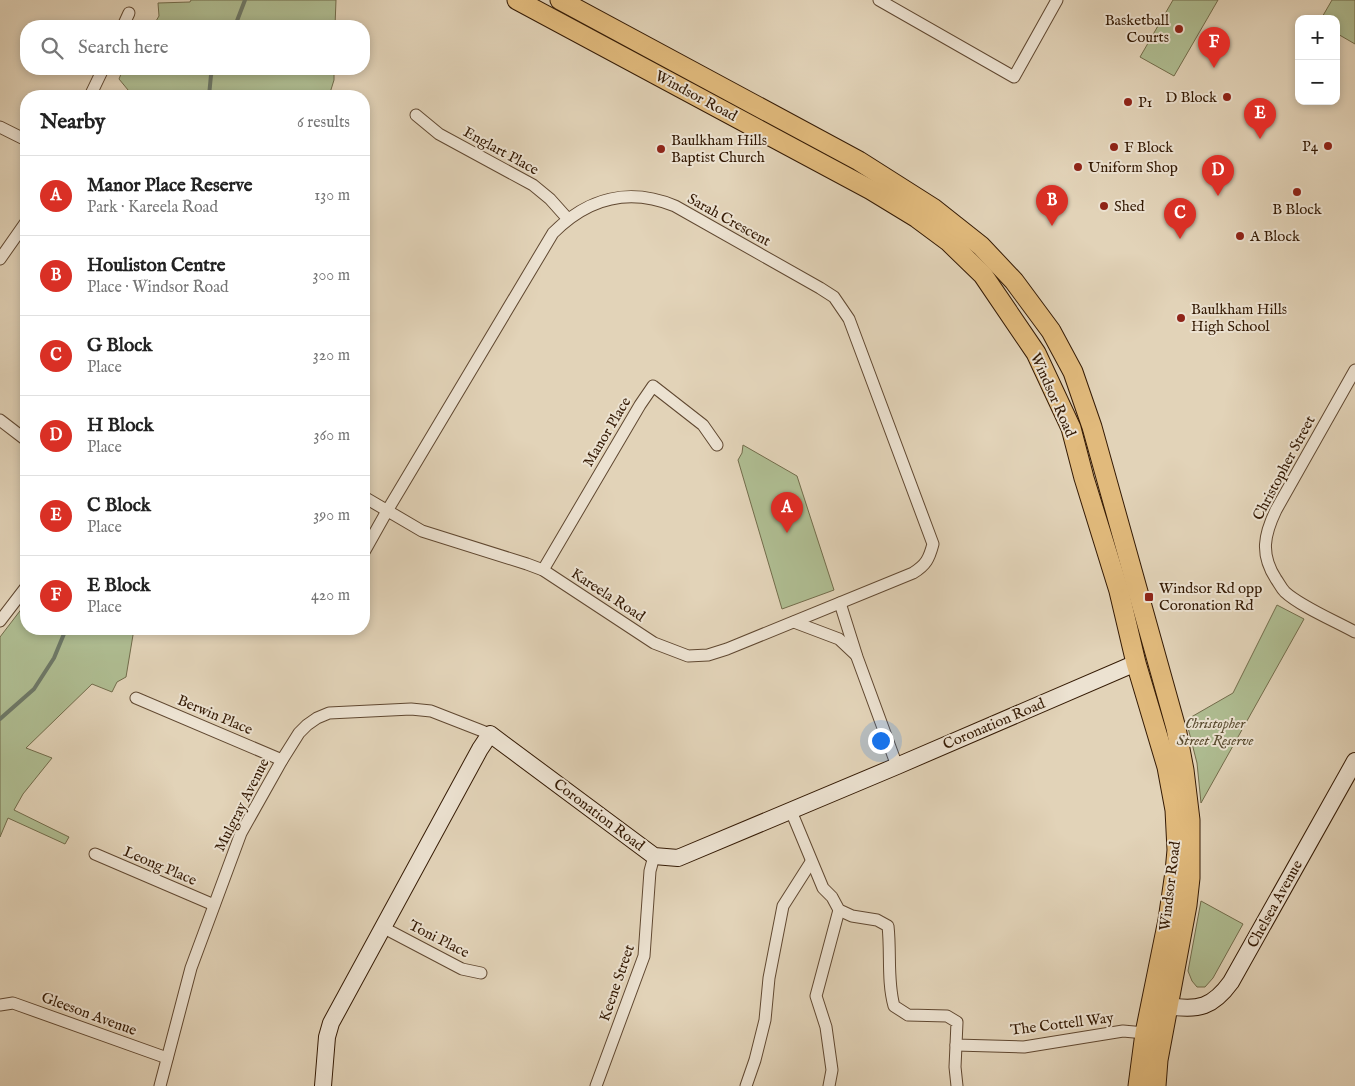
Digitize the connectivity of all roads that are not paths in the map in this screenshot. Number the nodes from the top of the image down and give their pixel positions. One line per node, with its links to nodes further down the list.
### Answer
1 (517, 0): 30 (main road, Windsor Road)
2 (560, 0): 28 (main road, Windsor Road)
3 (879, 0): 4 (street)
4 (1057, 0)
5 (129, 13): 6 (street)
6 (126, 20)
7 (100, 75): 8 (street)
8 (93, 90)
9 (416, 115): 12 (street, Englart Place)
10 (0, 127): 11 (street)
11 (20, 137)
12 (567, 218): 20 (street, Sarah Crescent); 24 (street, Sarah Crescent)
13 (20, 230): 14 (street)
14 (0, 258)
15 (1355, 370): 27 (street, Christopher Street)
16 (0, 420): 17 (street)
17 (20, 435)
18 (717, 445): 22 (street, Manor Place)
19 (370, 501): 20 (street, Kareela Road)
20 (386, 511): 21 (street, Sarah Crescent); 22 (street, Kareela Road)
21 (370, 541)
22 (543, 570): 26 (street, Kareela Road)
23 (20, 595): 25 (street)
24 (840, 602): 26 (street, Kareela Road); 29 (street)
25 (0, 621)
26 (794, 622): 29 (street)
27 (1355, 632)
28 (1155, 656): 30 (main road); 44 (main road, Windsor Road)
29 (857, 657): 35 (street)
30 (1136, 663): 35 (street, Coronation Road); 44 (main road, Windsor Road)
31 (136, 698): 33 (street, Berwin Place)
32 (490, 734): 33 (street, Mulgray Avenue); 38 (street, Coronation Road); 42 (street)
33 (282, 760): 40 (street, Mulgray Avenue)
34 (1355, 761): 44 (street, Chelsea Avenue)
35 (897, 766): 36 (street, Coronation Road)
36 (791, 811): 38 (street, Coronation Road); 39 (street)
37 (95, 854): 40 (street, Leong Place)
38 (654, 856): 51 (street, Keene Street)
39 (811, 862): 41 (street); 52 (street)
40 (214, 905): 48 (street, Mulgray Avenue)
41 (839, 910): 47 (street); 53 (street)
42 (384, 928): 43 (street, Toni Place); 50 (street)
43 (481, 972)
44 (1160, 1004): 46 (main road, Windsor Road); 56 (main road, Windsor Road)
45 (0, 1005): 48 (street, Gleeson Avenue)
46 (1145, 1032): 47 (street, The Cottell Way); 55 (main road, Windsor Road)
47 (956, 1044): 54 (street)
48 (167, 1058): 49 (street, Mulgray Avenue)
49 (160, 1086)
50 (323, 1086)
51 (596, 1086)
52 (746, 1086)
53 (829, 1086)
54 (957, 1086)
55 (1138, 1086)
56 (1156, 1086)

